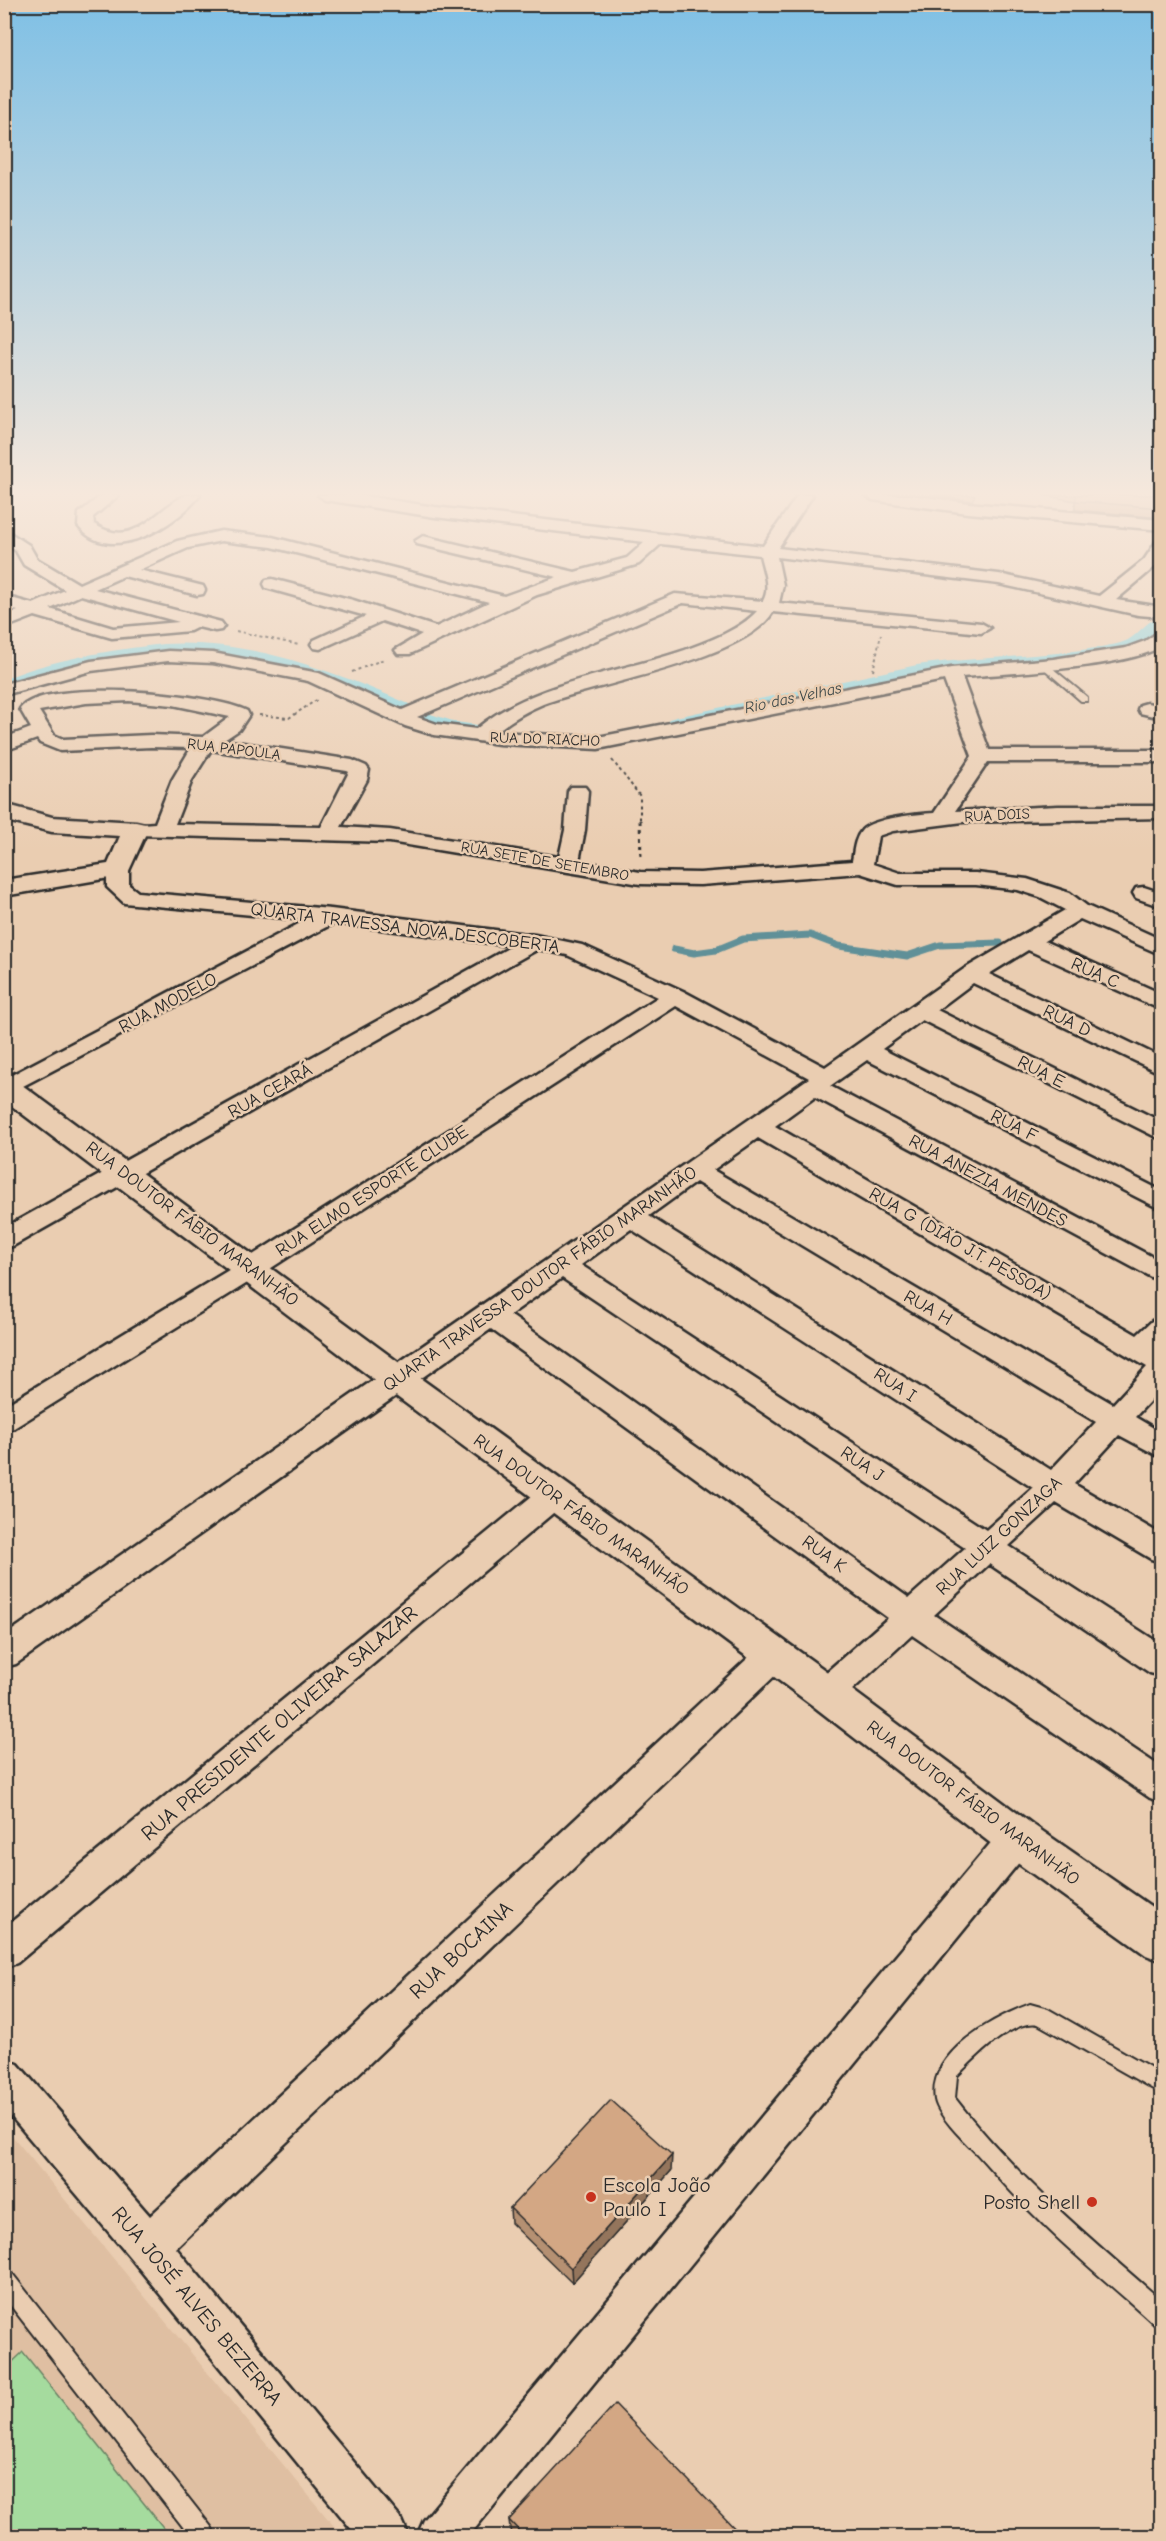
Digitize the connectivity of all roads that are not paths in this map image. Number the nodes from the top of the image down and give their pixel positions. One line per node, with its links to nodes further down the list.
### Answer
1 (23, 614): 10 (street)
2 (42, 614): 3 (street)
3 (168, 614)
4 (376, 614): 9 (street)
5 (481, 614): 12 (street)
6 (644, 614): 20 (street)
7 (762, 614): 22 (street)
8 (833, 614): 11 (street)
9 (381, 615): 12 (street); 14 (street)
10 (4, 623)
11 (981, 628)
12 (437, 633): 15 (street)
13 (1161, 635): 16 (street, RUA DO RIACHO)
14 (320, 644)
15 (404, 650)
16 (1045, 665): 17 (street, RUA DO RIACHO); 19 (lane)
17 (951, 673): 22 (street, RUA DO RIACHO); 25 (street)
18 (4, 690): 20 (street, RUA DO RIACHO)
19 (1084, 699)
20 (402, 717): 22 (street, RUA DO RIACHO)
21 (41, 731): 23 (street, RUA PAPOULA); 23 (street); 24 (street)
22 (483, 732)
23 (206, 743): 32 (street); 33 (street, RUA PAPOULA)
24 (4, 745)
25 (982, 756): 26 (street); 30 (street)
26 (1161, 756)
27 (578, 791): 34 (street)
28 (4, 811): 31 (street, RUA SETE DE SETEMBRO)
29 (1161, 812): 30 (street, RUA DOIS)
30 (940, 819): 35 (street, RUA DOIS)
31 (136, 829): 32 (street, RUA SETE DE SETEMBRO); 36 (street)
32 (163, 830): 33 (street, RUA SETE DE SETEMBRO)
33 (328, 833): 34 (street, RUA SETE DE SETEMBRO)
34 (567, 867): 35 (street, RUA SETE DE SETEMBRO)
35 (862, 867): 38 (street, RUA SETE DE SETEMBRO)
36 (118, 870): 37 (street); 39 (street, QUARTA TRAVESSA NOVA DESCOBERTA)
37 (4, 888)
38 (1079, 911): 41 (street, QUARTA TRAVESSA DOUTOR FÁBIO MARANHÃO); 42 (street, RUA SETE DE SETEMBRO)
39 (331, 916): 40 (street, QUARTA TRAVESSA NOVA DESCOBERTA); 50 (street, RUA MODELO)
40 (535, 942): 44 (street, QUARTA TRAVESSA NOVA DESCOBERTA); 54 (street, RUA CEARÁ)
41 (1028, 942): 43 (street, QUARTA TRAVESSA DOUTOR FÁBIO MARANHÃO); 45 (street, RUA C)
42 (1161, 948)
43 (972, 974): 46 (street, QUARTA TRAVESSA DOUTOR FÁBIO MARANHÃO); 48 (street, RUA D)
44 (675, 996): 49 (street, QUARTA TRAVESSA NOVA DESCOBERTA); 59 (street, RUA ELMO ESPORTE CLUBE)
45 (1161, 1003)
46 (921, 1011): 47 (street, QUARTA TRAVESSA DOUTOR FÁBIO MARANHÃO); 52 (street, RUA E)
47 (866, 1050): 49 (street, QUARTA TRAVESSA DOUTOR FÁBIO MARANHÃO); 55 (street, RUA F)
48 (1161, 1067)
49 (820, 1082): 51 (street, QUARTA TRAVESSA DOUTOR FÁBIO MARANHÃO); 60 (street, RUA ANEZIA MENDES)
50 (6, 1087): 54 (street, RUA DOUTOR FÁBIO MARANHÃO)
51 (758, 1127): 53 (street, QUARTA TRAVESSA DOUTOR FÁBIO MARANHÃO); 63 (street, RUA G (DIÃO J.T. PESSOA))
52 (1161, 1132)
53 (694, 1170): 56 (street, QUARTA TRAVESSA DOUTOR FÁBIO MARANHÃO); 65 (street, RUA H)
54 (123, 1172): 57 (street, RUA CEARÁ); 59 (street, RUA DOUTOR FÁBIO MARANHÃO)
55 (1161, 1202)
56 (631, 1216): 58 (street, QUARTA TRAVESSA DOUTOR FÁBIO MARANHÃO); 68 (street, RUA I)
57 (4, 1240)
58 (562, 1265): 61 (street, QUARTA TRAVESSA DOUTOR FÁBIO MARANHÃO); 70 (street, RUA J)
59 (252, 1268): 64 (street, RUA DOUTOR FÁBIO MARANHÃO); 66 (street, RUA ELMO ESPORTE CLUBE)
60 (1161, 1274)
61 (491, 1315): 64 (street, QUARTA TRAVESSA DOUTOR FÁBIO MARANHÃO); 72 (street, RUA K)
62 (1161, 1328): 63 (street, RUA LUIZ GONZAGA)
63 (1154, 1360): 65 (street, RUA LUIZ GONZAGA)
64 (397, 1379): 69 (street, RUA DOUTOR FÁBIO MARANHÃO); 73 (street, QUARTA TRAVESSA DOUTOR FÁBIO MARANHÃO)
65 (1115, 1418): 67 (street, RUA H); 68 (street, RUA LUIZ GONZAGA)
66 (4, 1420)
67 (1161, 1447)
68 (1054, 1487): 70 (street, RUA LUIZ GONZAGA); 71 (street, RUA I)
69 (554, 1495): 74 (street, RUA DOUTOR FÁBIO MARANHÃO); 80 (street, RUA PRESIDENTE OLIVEIRA SALAZAR)
70 (987, 1548): 72 (street, RUA LUIZ GONZAGA); 75 (street, RUA J)
71 (1161, 1550)
72 (911, 1617): 76 (street, RUA LUIZ GONZAGA); 77 (street, RUA K)
73 (4, 1654)
74 (774, 1655): 76 (street, RUA DOUTOR FÁBIO MARANHÃO); 83 (street, RUA BOCAINA)
75 (1161, 1663)
76 (826, 1693): 78 (street, RUA DOUTOR FÁBIO MARANHÃO)
77 (1161, 1787)
78 (1017, 1838): 79 (street, RUA DOUTOR FÁBIO MARANHÃO); 88 (street)
79 (1161, 1940)
80 (4, 1951)
81 (4, 2078): 83 (street, RUA JOSÉ ALVES BEZERRA)
82 (1161, 2085): 85 (lane)
83 (148, 2246): 87 (street, RUA JOSÉ ALVES BEZERRA)
84 (4, 2279): 86 (lane)
85 (1161, 2316)
86 (204, 2536)
87 (386, 2536)
88 (440, 2536)

